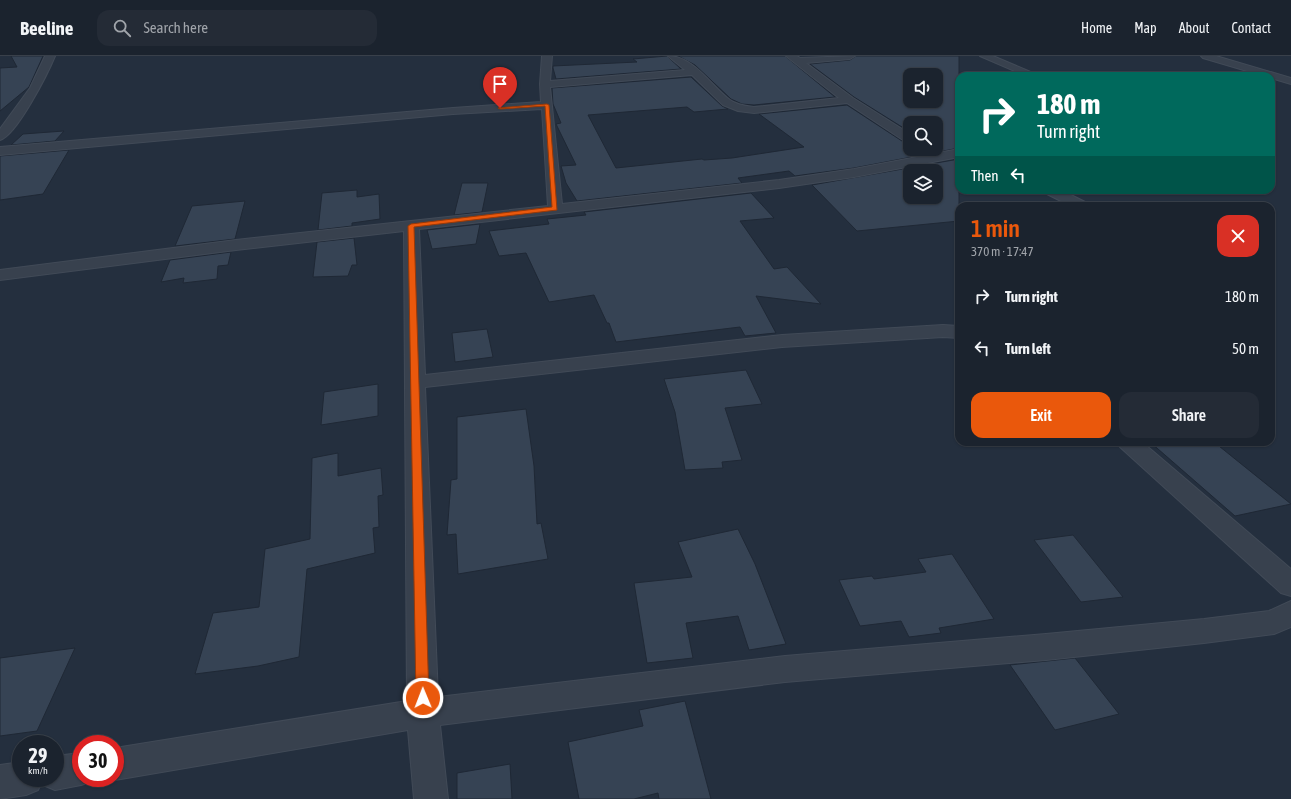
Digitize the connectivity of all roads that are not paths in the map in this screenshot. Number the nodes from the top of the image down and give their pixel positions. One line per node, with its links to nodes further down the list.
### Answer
1 (50, 56): 19 (street)
2 (547, 56): 13 (street)
3 (673, 56): 8 (street)
4 (850, 56): 7 (street)
5 (985, 56): 9 (street)
6 (1206, 56): 10 (street)
7 (796, 58): 16 (street)
8 (694, 72): 13 (street); 16 (street)
9 (1025, 72)
10 (1260, 72)
11 (1275, 76): 12 (street)
12 (1291, 81)
13 (545, 84): 17 (street)
14 (1291, 86): 15 (street)
15 (1278, 89)
16 (849, 100): 18 (street)
17 (547, 105): 20 (street); 26 (street)
18 (903, 134)
19 (0, 136)
20 (0, 152)
21 (943, 153): 22 (street)
22 (955, 153)
23 (920, 156): 26 (street)
24 (1058, 194): 25 (street)
25 (1074, 202)
26 (555, 209): 27 (street)
27 (411, 226): 28 (street); 30 (street)
28 (0, 275)
29 (955, 332): 30 (street)
30 (415, 382): 34 (street)
31 (1133, 446): 32 (street)
32 (1291, 585)
33 (1291, 613): 34 (street)
34 (423, 714): 35 (street); 38 (street)
35 (124, 763)
36 (12, 780): 37 (street)
37 (0, 782)
38 (431, 799)

